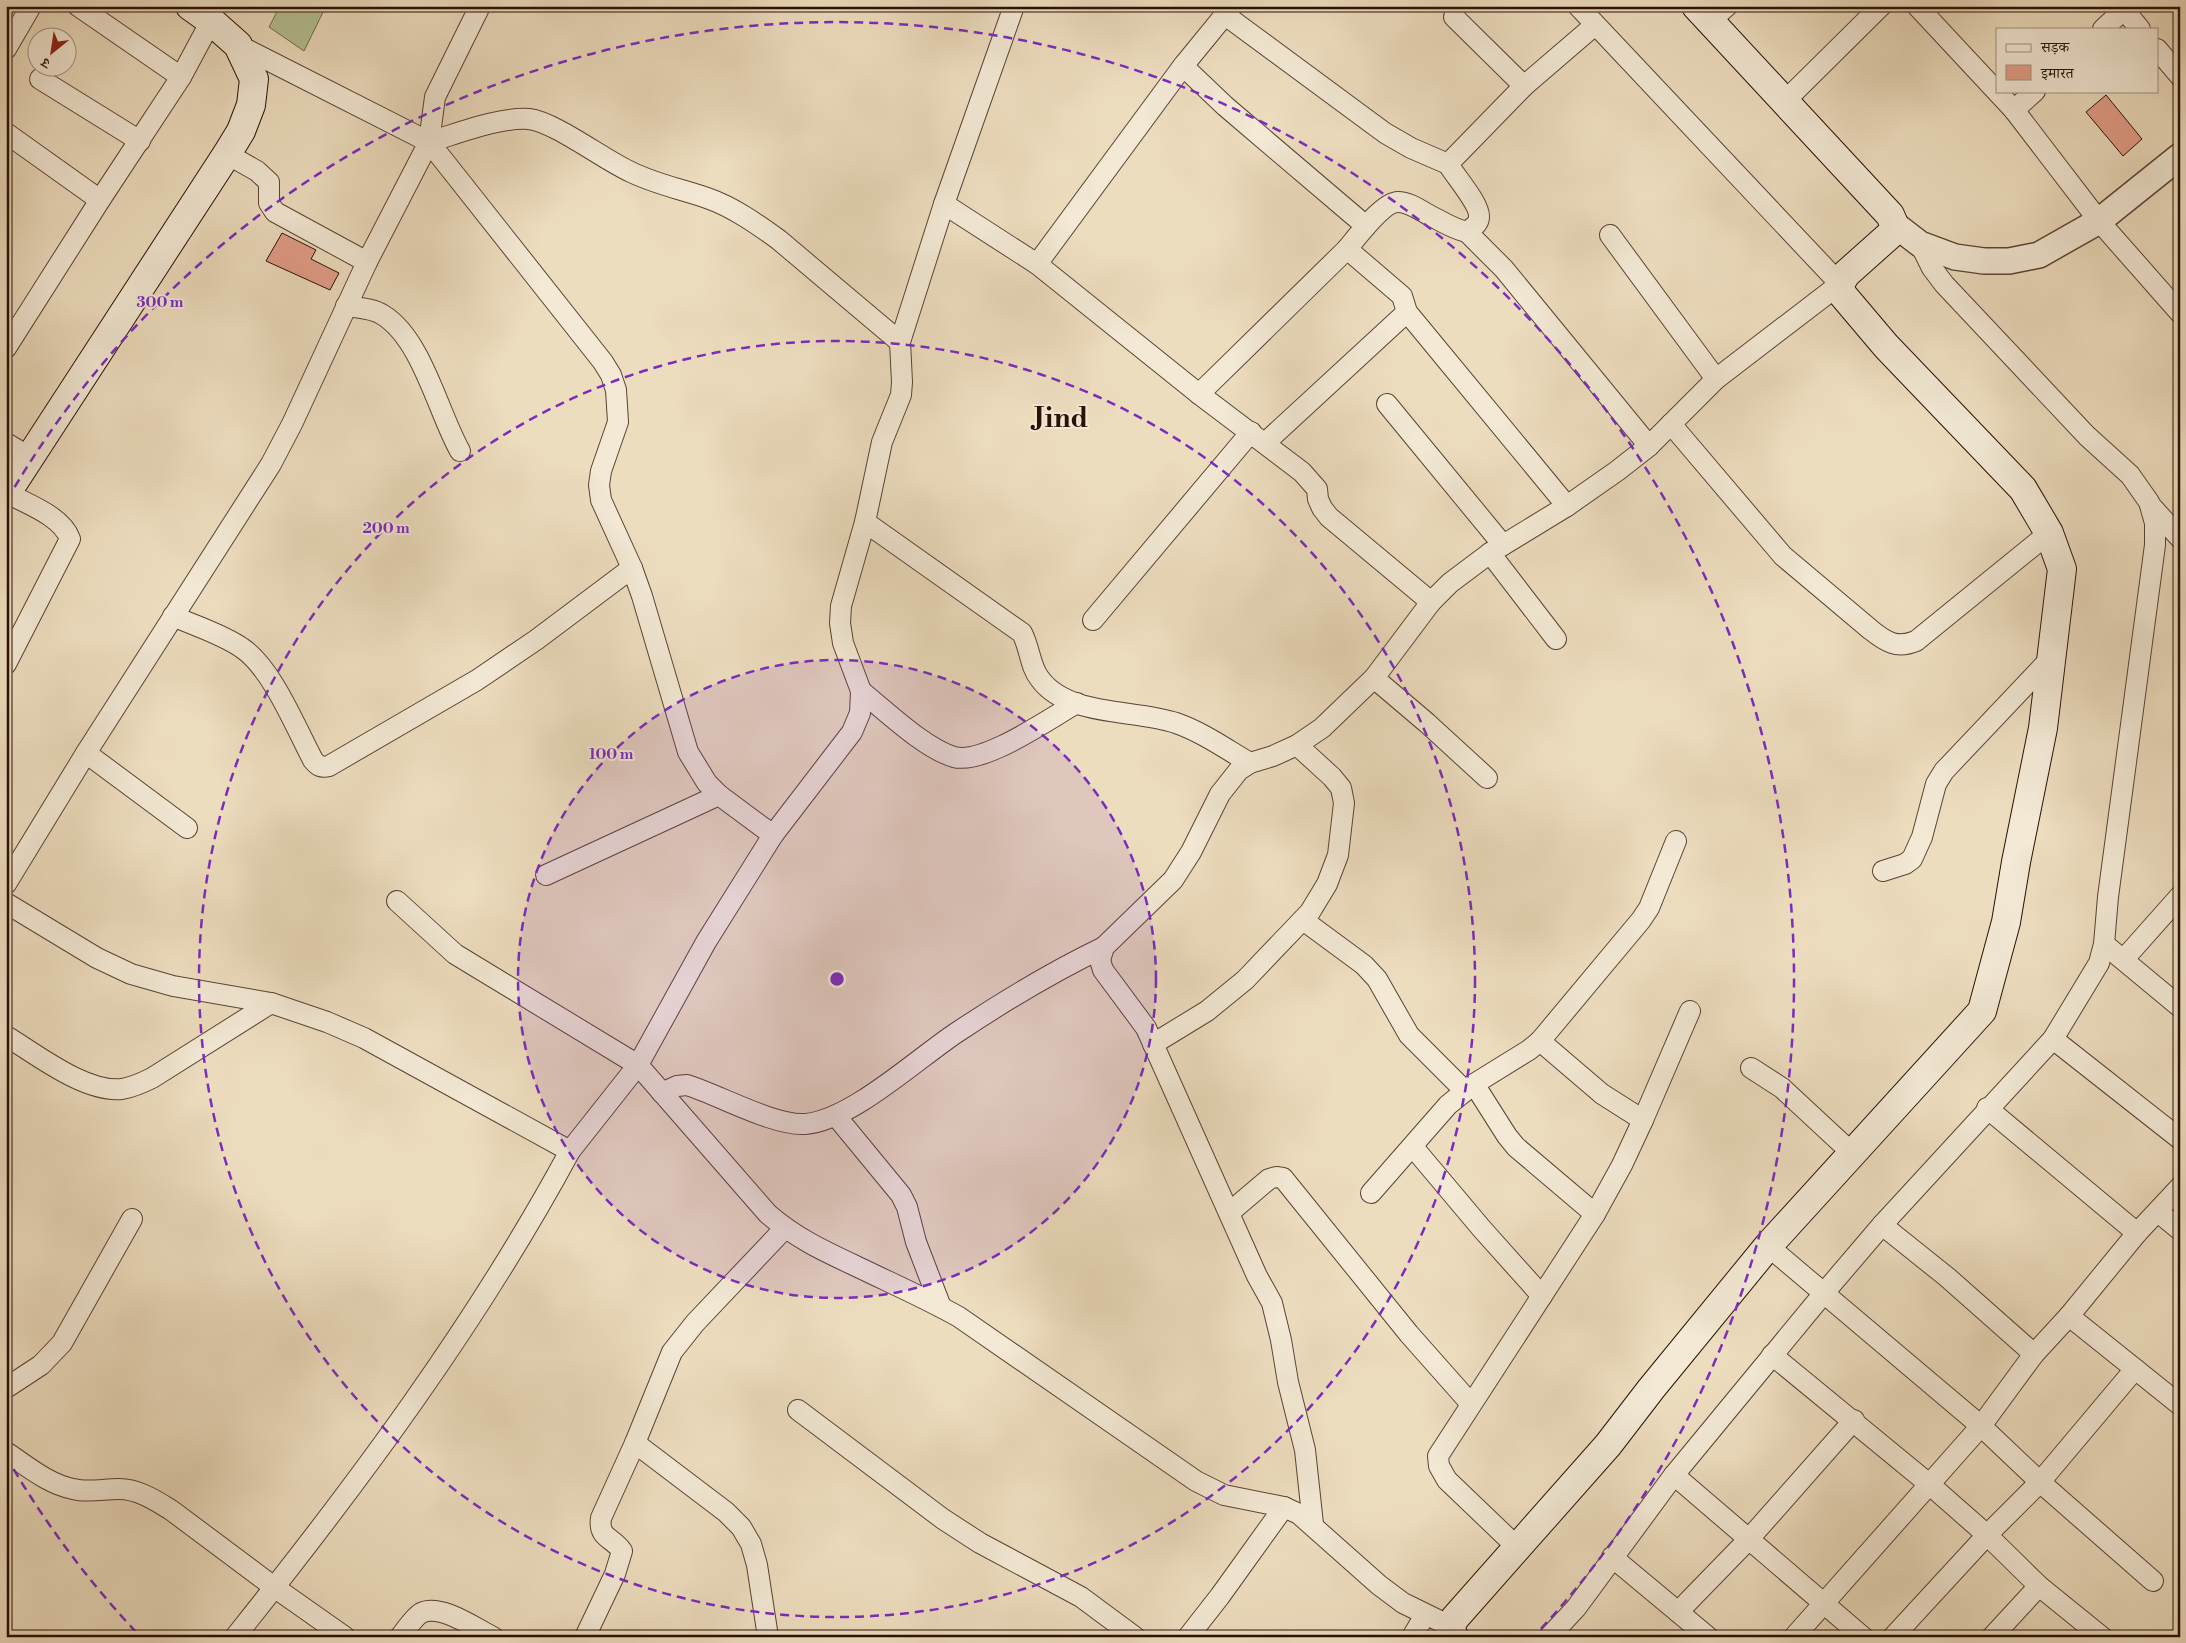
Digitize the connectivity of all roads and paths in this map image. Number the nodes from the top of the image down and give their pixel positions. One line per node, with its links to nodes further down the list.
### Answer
1 (78, 6): 21 (street)
2 (480, 6): 31 (street)
3 (1014, 6): 36 (street)
4 (1578, 6): 13 (street)
5 (1881, 6): 27 (street)
6 (1917, 6): 24 (street)
7 (2124, 7): 14 (street); 15 (street)
8 (1229, 11): 19 (street); 34 (street)
9 (1711, 11): 27 (main road)
10 (20, 13): 17 (street)
11 (200, 14): 16 (main road); 21 (street)
12 (1454, 17): 23 (street)
13 (1595, 25): 23 (street); 46 (street)
14 (2104, 28)
15 (2139, 28)
16 (238, 45): 31 (street); 32 (main road)
17 (6, 49)
18 (2158, 50): 20 (street)
19 (1183, 66): 39 (street); 45 (street)
20 (2180, 76)
21 (182, 77): 30 (street)
22 (40, 78): 30 (street)
23 (1524, 86): 34 (street)
24 (1996, 91)
25 (1997, 92): 28 (street)
26 (2034, 92): 28 (street)
27 (1786, 101): 38 (main road)
28 (2014, 110): 37 (street)
29 (6, 133): 35 (street)
30 (140, 141): 35 (street)
31 (429, 142): 44 (street); 50 (street); 68 (street)
32 (227, 154): 44 (street); 60 (main road)
33 (2180, 156): 37 (street)
34 (1448, 164): 40 (street)
35 (100, 200): 51 (street)
36 (944, 204): 45 (street); 50 (street)
37 (2099, 221): 42 (street); 47 (street)
38 (1894, 224): 42 (street); 46 (main road)
39 (1366, 226): 40 (street); 43 (street)
40 (1467, 232): 58 (street)
41 (1610, 235): 52 (street)
42 (1920, 244): 62 (street)
43 (1347, 249): 49 (street); 53 (street)
44 (367, 262): 48 (street)
45 (1037, 264): 53 (street)
46 (1840, 284): 52 (street); 65 (main road)
47 (2176, 300)
48 (346, 306): 59 (street); 70 (street)
49 (1407, 312): 56 (street); 63 (street)
50 (900, 342): 64 (street)
51 (6, 348)
52 (1716, 379): 55 (street)
53 (1199, 394): 56 (street)
54 (1387, 404): 67 (street)
55 (1671, 424): 58 (street); 65 (street)
56 (1258, 437): 69 (street); 71 (street)
57 (6, 443): 60 (street)
58 (1649, 446): 63 (street)
59 (460, 451)
60 (31, 458): 61 (main road)
61 (6, 493): 74 (street)
62 (2149, 502): 66 (street); 93 (street)
63 (1567, 506): 67 (street)
64 (865, 522): 76 (street); 77 (street)
65 (2049, 533): 73 (main road)
66 (2180, 538)
67 (1496, 549): 69 (street); 72 (street)
68 (632, 568): 70 (street); 82 (street)
69 (1431, 602): 75 (street)
70 (173, 616): 79 (street)
71 (1093, 620)
72 (1556, 639)
73 (2051, 658): 86 (street); 113 (main road)
74 (6, 664)
75 (1374, 678): 78 (street); 81 (street)
76 (861, 692): 77 (street); 84 (street)
77 (1077, 703): 80 (street)
78 (1297, 745): 80 (street); 92 (street)
79 (86, 753): 83 (street); 88 (street)
80 (1250, 763): 94 (street)
81 (1487, 778)
82 (720, 795): 84 (street); 87 (street)
83 (187, 828)
84 (773, 835): 103 (street)
85 (1676, 841): 101 (street)
86 (1883, 870)
87 (546, 875)
88 (6, 884)
89 (2180, 896): 95 (street)
90 (397, 901): 103 (street)
91 (6, 903): 96 (street)
92 (1303, 920): 102 (street); 105 (street)
93 (2104, 944): 95 (street); 100 (street)
94 (1104, 947): 102 (street); 108 (street)
95 (2124, 959): 97 (street)
96 (271, 1002): 99 (street); 112 (street)
97 (2180, 1007)
98 (1690, 1011): 109 (street)
99 (6, 1036)
100 (2053, 1039): 107 (street); 110 (street)
101 (1540, 1041): 105 (street); 109 (street)
102 (1153, 1044): 116 (street)
103 (638, 1065): 106 (street); 112 (street)
104 (1751, 1068): 113 (street)
105 (1469, 1087): 111 (street); 118 (street)
106 (662, 1093): 108 (street); 121 (street)
107 (1987, 1108): 120 (street); 123 (street)
108 (836, 1116): 127 (street)
109 (1643, 1120): 118 (street)
110 (2180, 1138)
111 (1413, 1147): 115 (street); 126 (street)
112 (570, 1151): 151 (street)
113 (1852, 1153): 124 (main road)
114 (2180, 1187): 117 (street)
115 (1371, 1194)
116 (1230, 1212): 133 (street); 144 (street)
117 (2158, 1212): 122 (street); 123 (street)
118 (1595, 1214): 126 (street)
119 (132, 1219): 132 (street)
120 (1882, 1225): 125 (street); 129 (street)
121 (785, 1228): 127 (street); 138 (street)
122 (2180, 1230)
123 (2137, 1233): 128 (street)
124 (1768, 1246): 125 (street); 147 (main road)
125 (1824, 1293): 130 (street); 137 (street)
126 (1542, 1296): 133 (street)
127 (941, 1307): 143 (street)
128 (2068, 1316): 129 (street); 131 (street)
129 (2034, 1354): 137 (street)
130 (1772, 1356): 136 (street); 140 (street)
131 (2135, 1369): 134 (street); 141 (street)
132 (6, 1388)
133 (1471, 1404): 147 (street)
134 (2180, 1405)
135 (798, 1410): 162 (street)
136 (1854, 1420): 142 (street); 146 (street)
137 (1981, 1426): 141 (street); 142 (street)
138 (635, 1443): 160 (street); 161 (street)
139 (6, 1452): 151 (street)
140 (1674, 1475): 146 (street); 148 (street)
141 (2040, 1482): 145 (street); 149 (street)
142 (1929, 1484): 145 (street); 152 (street)
143 (1284, 1507): 144 (street); 163 (street)
144 (1313, 1524): 154 (street)
145 (1987, 1535): 150 (street); 169 (street)
146 (1748, 1540): 152 (street); 153 (street)
147 (1518, 1548): 155 (main road)
148 (1612, 1557): 153 (street); 165 (street)
149 (2153, 1582)
150 (2039, 1586): 170 (street); 171 (street)
151 (274, 1587): 156 (street); 157 (street)
152 (1823, 1603): 167 (street); 168 (street)
153 (1678, 1612): 166 (street)
154 (1425, 1615): 155 (street); 164 (street)
155 (1452, 1631)
156 (235, 1637)
157 (345, 1637)
158 (400, 1637): 159 (street)
159 (493, 1637)
160 (585, 1637)
161 (768, 1637)
162 (1135, 1637)
163 (1188, 1637)
164 (1412, 1637)
165 (1549, 1637)
166 (1708, 1637)
167 (1794, 1637)
168 (1863, 1637)
169 (1894, 1637)
170 (1992, 1637)
171 (2102, 1637)

